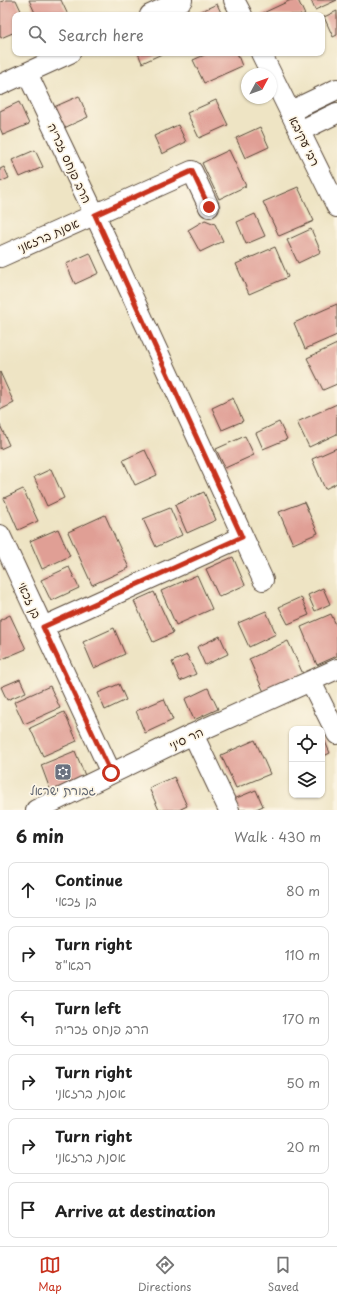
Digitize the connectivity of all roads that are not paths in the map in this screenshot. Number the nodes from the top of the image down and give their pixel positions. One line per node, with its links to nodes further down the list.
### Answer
1 (182, 0): 3 (street)
2 (234, 0): 4 (street)
3 (156, 12)
4 (240, 12)
5 (64, 56): 7 (street)
6 (263, 56): 10 (street, רבי עקיבא)
7 (27, 73): 8 (street); 15 (street, הרב פנחס זכריה)
8 (0, 85)
9 (337, 89): 10 (street)
10 (291, 112): 12 (street, רבי עקיבא)
11 (337, 113): 12 (street)
12 (300, 131): 14 (street, רבי עקיבא)
13 (209, 207): 15 (street, אסנת ברזאני)
14 (337, 207)
15 (95, 215): 16 (street, אסנת ברזאני); 18 (street, הרב פנחס זכריה)
16 (0, 257)
17 (0, 535): 20 (street, בן זכאי)
18 (242, 537): 19 (street, הרב פנחס זכריה); 20 (street)
19 (262, 580)
20 (43, 627): 25 (street, בן זכאי)
21 (337, 669): 22 (street, הר סיני)
22 (312, 682): 23 (street, הר סיני); 24 (street)
23 (193, 734): 25 (street, הר סיני); 27 (street)
24 (337, 734)
25 (111, 773): 26 (street, הר סיני)
26 (47, 808)
27 (229, 810)

